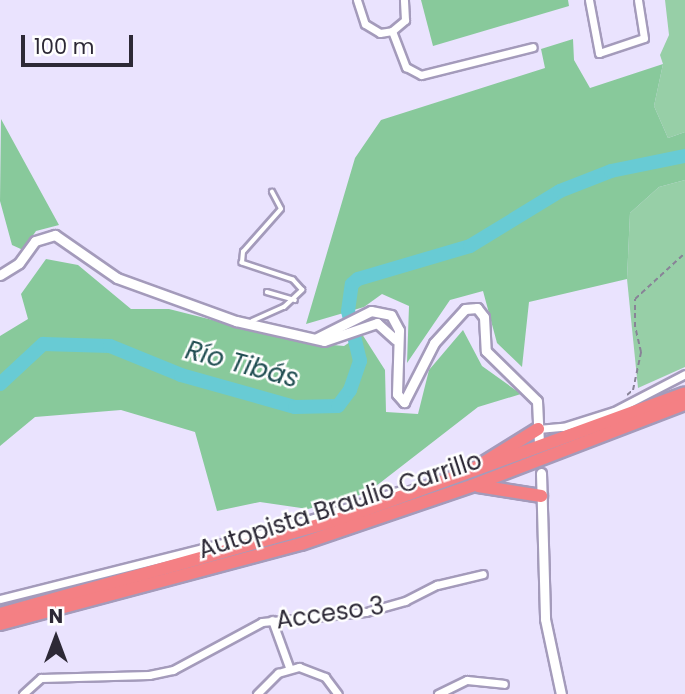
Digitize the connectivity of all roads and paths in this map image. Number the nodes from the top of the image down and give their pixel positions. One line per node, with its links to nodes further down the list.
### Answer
1 (357, 0): 5 (street)
2 (404, 0): 5 (street)
3 (589, 0): 4 (street)
4 (638, 0)
5 (393, 30): 6 (street)
6 (533, 47)
7 (272, 192): 11 (lane)
8 (685, 253): 18 (path)
9 (0, 275): 12 (street)
10 (267, 292): 11 (lane)
11 (295, 300): 12 (lane)
12 (236, 321): 13 (street)
13 (317, 338): 14 (street); 14 (street)
14 (396, 340): 19 (street)
15 (685, 374): 18 (street)
16 (685, 393): 22 (highway, Autopista Braulio Carrillo)
17 (685, 404): 22 (highway, Autopista Braulio Carrillo)
18 (614, 411): 19 (street)
19 (538, 429): 20 (street); 22 (highway)
20 (538, 443)
21 (541, 472): 23 (street)
22 (471, 475): 23 (highway); 25 (street); 26 (highway, Autopista Braulio Carrillo); 28 (highway, Autopista Braulio Carrillo)
23 (541, 496): 35 (street)
24 (484, 574): 27 (street, Acceso 3)
25 (0, 599)
26 (0, 614)
27 (272, 620): 29 (street); 31 (street, Acceso 3)
28 (0, 624)
29 (289, 667): 32 (street, Acceso 3); 33 (street, Acceso 3)
30 (504, 684): 34 (street)
31 (23, 694)
32 (257, 694)
33 (338, 694)
34 (438, 694)
35 (561, 694)

